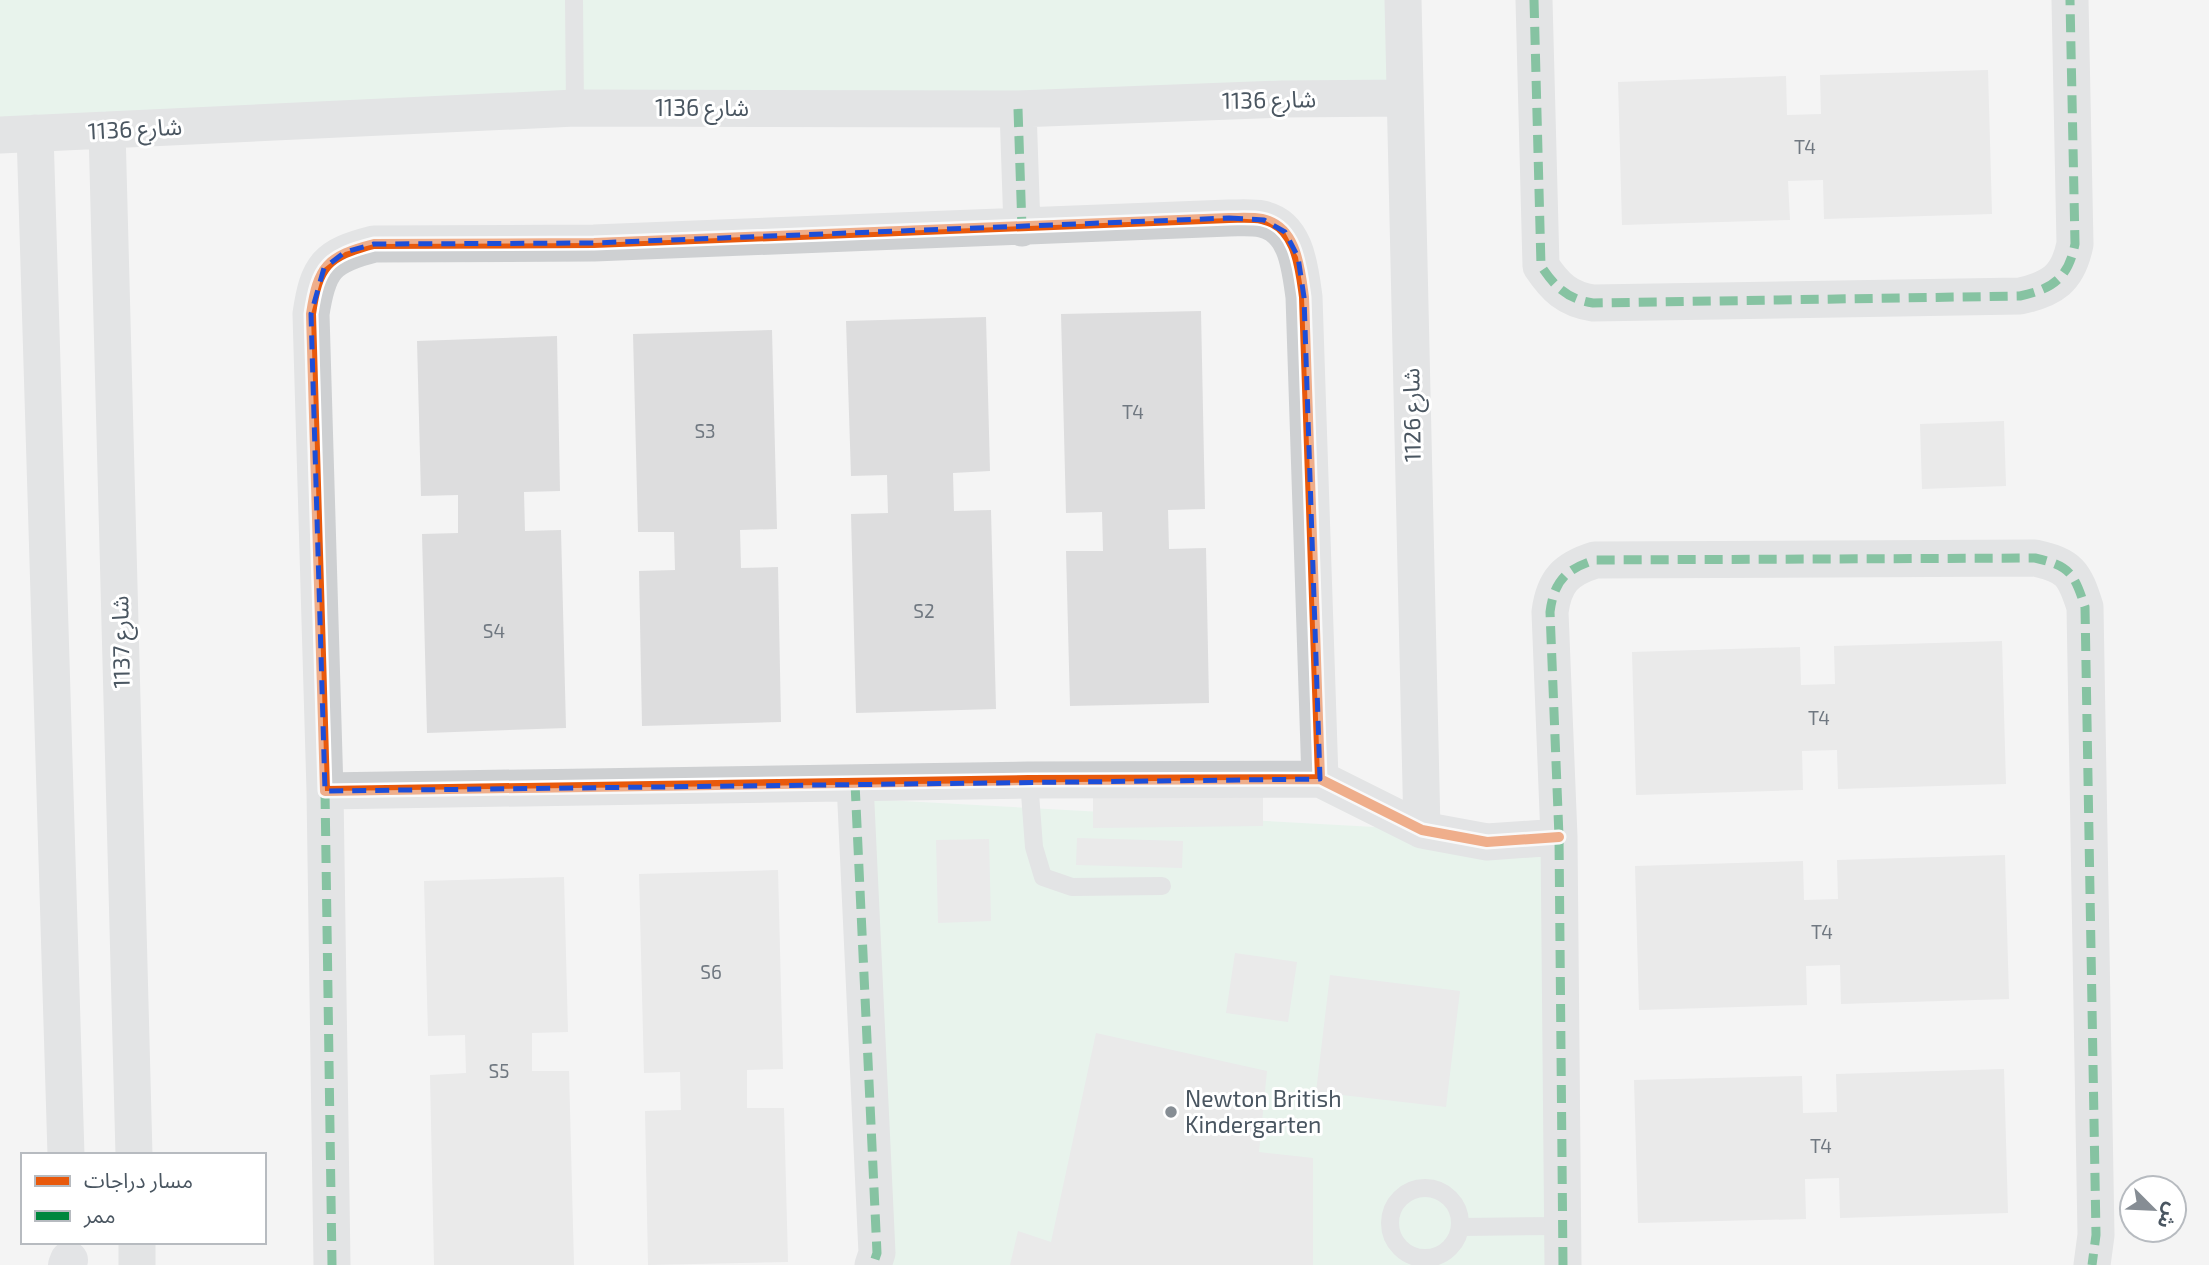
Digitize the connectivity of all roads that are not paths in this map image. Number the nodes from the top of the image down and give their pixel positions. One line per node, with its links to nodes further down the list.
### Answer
1 (574, 0): 6 (lane)
2 (1403, 0): 5 (street, شارع 1126)
3 (1534, 0): 4 (street)
4 (2070, 0)
5 (1404, 98): 7 (street, شارع 1136); 15 (street, شارع 1126)
6 (575, 108): 7 (street, شارع 1136); 8 (street, شارع 1136)
7 (1018, 109): 10 (street)
8 (107, 130): 9 (street, شارع 1136); 19 (street, شارع 1137)
9 (18, 134): 18 (street)
10 (1022, 228): 11 (street); 14 (street)
11 (1320, 779): 12 (street); 15 (street)
12 (1029, 780): 13 (street); 17 (lane)
13 (855, 783): 14 (street); 25 (street)
14 (325, 791): 24 (street)
15 (1422, 830): 16 (street)
16 (1559, 837): 20 (street); 27 (street)
17 (1162, 886)
18 (66, 1153)
19 (134, 1153)
20 (1562, 1226): 21 (lane); 26 (street)
21 (1460, 1227): 21 (lane)
22 (136, 1244): 23 (street)
23 (137, 1265)
24 (332, 1265)
25 (873, 1265)
26 (1563, 1265)
27 (2092, 1265)

